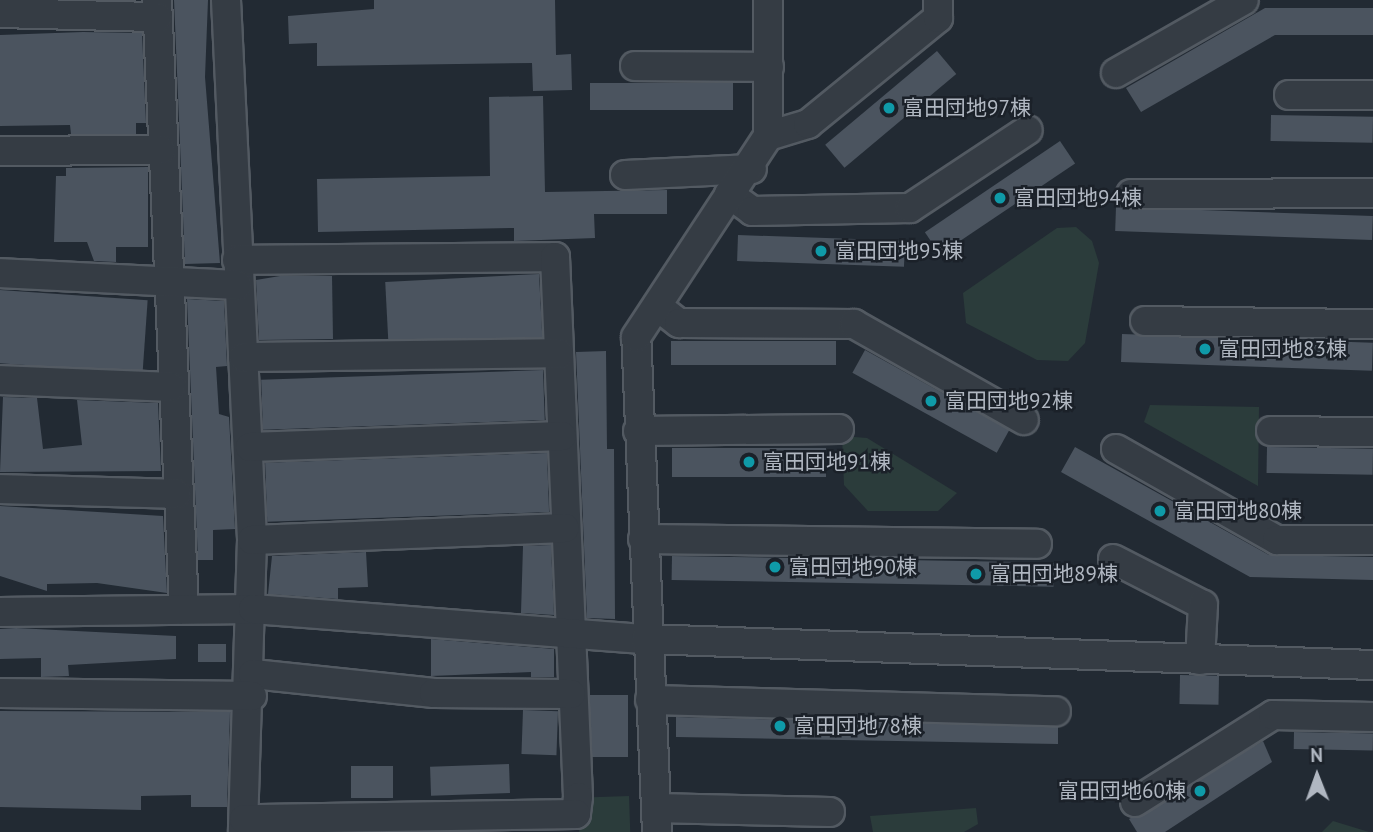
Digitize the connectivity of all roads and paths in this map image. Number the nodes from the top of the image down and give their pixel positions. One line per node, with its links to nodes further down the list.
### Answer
1 (226, 0): 21 (street)
2 (768, 0): 8 (street)
3 (937, 0): 13 (street)
4 (1244, 0): 9 (street)
5 (157, 8): 6 (street); 14 (street)
6 (0, 13)
7 (635, 66): 8 (street)
8 (769, 67): 13 (street)
9 (1116, 74)
10 (1289, 95): 11 (street)
11 (1373, 95)
12 (1028, 130): 19 (street)
13 (768, 136): 16 (street)
14 (161, 150): 15 (street); 23 (street)
15 (0, 151)
16 (752, 169): 17 (street); 19 (street)
17 (625, 175)
18 (1373, 193): 20 (street)
19 (729, 194): 24 (street)
20 (1131, 194)
21 (237, 273): 23 (street); 27 (street); 28 (street)
22 (0, 274): 23 (street)
23 (165, 281): 30 (street)
24 (657, 306): 31 (street); 33 (street)
25 (1145, 321): 26 (street)
26 (1373, 324)
27 (559, 353): 28 (street); 36 (street)
28 (243, 357): 37 (street)
29 (0, 380): 30 (street)
30 (171, 387): 40 (street)
31 (1024, 420)
32 (839, 429): 33 (street)
33 (638, 430): 42 (street)
34 (1271, 431): 35 (street)
35 (1373, 432)
36 (562, 436): 37 (street); 41 (street)
37 (250, 447): 43 (street)
38 (1116, 449): 44 (street)
39 (0, 489): 40 (street)
40 (177, 494): 47 (street)
41 (565, 528): 43 (street); 50 (street)
42 (643, 539): 45 (street); 51 (street)
43 (252, 540): 48 (street)
44 (1373, 540)
45 (1037, 544)
46 (1113, 559): 52 (street)
47 (184, 609): 48 (street); 49 (street)
48 (253, 609): 50 (street); 54 (street)
49 (0, 612)
50 (569, 629): 51 (street); 56 (street)
51 (646, 639): 52 (street); 57 (street)
52 (1200, 660): 53 (street)
53 (1373, 665)
54 (252, 685): 55 (street); 56 (street); 63 (street)
55 (0, 694)
56 (571, 694): 63 (street)
57 (650, 700): 58 (street); 62 (street)
58 (1056, 711)
59 (1373, 717): 60 (street)
60 (1135, 802)
61 (830, 813): 62 (street)
62 (656, 820)
63 (244, 826)

